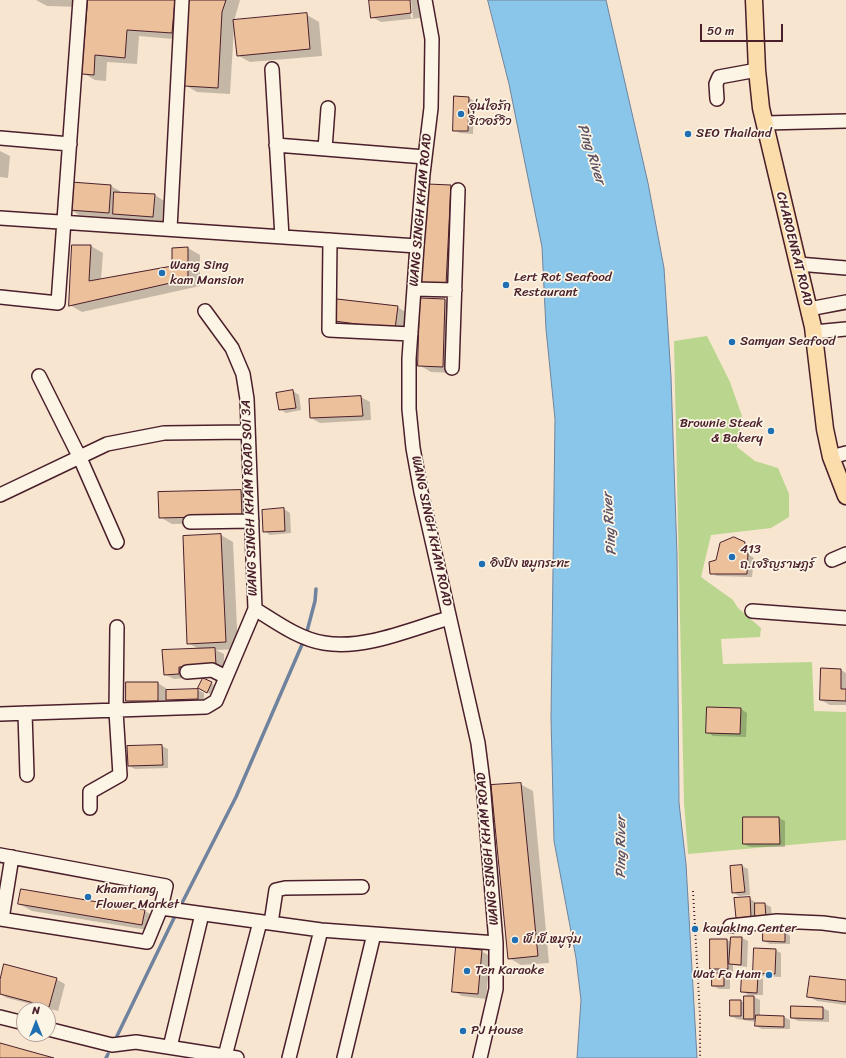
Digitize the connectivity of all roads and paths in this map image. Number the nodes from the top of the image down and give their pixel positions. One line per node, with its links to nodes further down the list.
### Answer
1 (80, 0): 12 (street)
2 (182, 0): 19 (street)
3 (425, 0): 15 (street, WANG SINGH KHAM ROAD)
4 (754, 0): 6 (main road, CHAROENRAT ROAD)
5 (272, 69): 13 (street)
6 (757, 70): 7 (street); 10 (main road, CHAROENRAT ROAD)
7 (717, 99)
8 (328, 108): 14 (street)
9 (846, 121): 10 (street)
10 (765, 123): 23 (main road, CHAROENRAT ROAD)
11 (0, 138): 12 (street)
12 (70, 144): 18 (street)
13 (276, 145): 14 (street); 20 (street)
14 (325, 149): 15 (street)
15 (425, 157): 22 (street, WANG SINGH KHAM ROAD)
16 (458, 190): 26 (street)
17 (0, 218): 18 (street)
18 (64, 223): 19 (street); 27 (street)
19 (170, 229): 20 (street)
20 (282, 237): 21 (street)
21 (330, 240): 22 (street); 33 (street)
22 (416, 246): 25 (street, WANG SINGH KHAM ROAD)
23 (798, 264): 24 (street); 29 (main road, CHAROENRAT ROAD)
24 (846, 268)
25 (414, 289): 26 (street); 33 (street, WANG SINGH KHAM ROAD)
26 (455, 290): 34 (street)
27 (0, 297)
28 (846, 302): 29 (street)
29 (809, 309): 32 (main road, CHAROENRAT ROAD)
30 (205, 311): 36 (street, WANG SINGH KHAM ROAD SOI 3A)
31 (846, 328): 32 (street)
32 (814, 332): 37 (main road, CHAROENRAT ROAD)
33 (411, 334): 48 (street, WANG SINGH KHAM ROAD)
34 (452, 368)
35 (39, 376): 38 (street)
36 (248, 432): 38 (street); 41 (street, WANG SINGH KHAM ROAD SOI 3A)
37 (839, 455): 40 (main road, CHAROENRAT ROAD)
38 (80, 458): 39 (street); 43 (street)
39 (0, 496)
40 (846, 496)
41 (252, 521): 42 (street); 46 (street, WANG SINGH KHAM ROAD SOI 3A)
42 (190, 522)
43 (117, 542)
44 (846, 554): 45 (street)
45 (832, 560)
46 (255, 609): 48 (street, WANG SINGH KHAM ROAD SOI 3A); 52 (street)
47 (752, 611): 49 (street)
48 (449, 618): 69 (street, WANG SINGH KHAM ROAD)
49 (846, 618)
50 (116, 627): 53 (street)
51 (187, 672): 52 (street)
52 (226, 677): 53 (street)
53 (116, 711): 54 (street); 57 (street)
54 (24, 713): 55 (street); 56 (street)
55 (0, 714)
56 (27, 775)
57 (90, 808)
58 (6, 856): 61 (street); 63 (street)
59 (362, 887): 64 (street)
60 (693, 891): 78 (path)
61 (161, 908): 62 (street); 63 (street)
62 (202, 914): 64 (street); 73 (street)
63 (1, 919)
64 (265, 923): 67 (street); 74 (street)
65 (730, 926): 66 (street)
66 (846, 926)
67 (321, 930): 68 (street); 75 (street)
68 (374, 934): 69 (street); 76 (street)
69 (496, 943): 77 (street, WANG SINGH KHAM ROAD)
70 (0, 1017): 71 (street)
71 (16, 1021)
72 (56, 1031): 73 (street)
73 (170, 1047): 74 (street)
74 (231, 1057)
75 (289, 1058)
76 (344, 1058)
77 (480, 1058)
78 (700, 1058)

